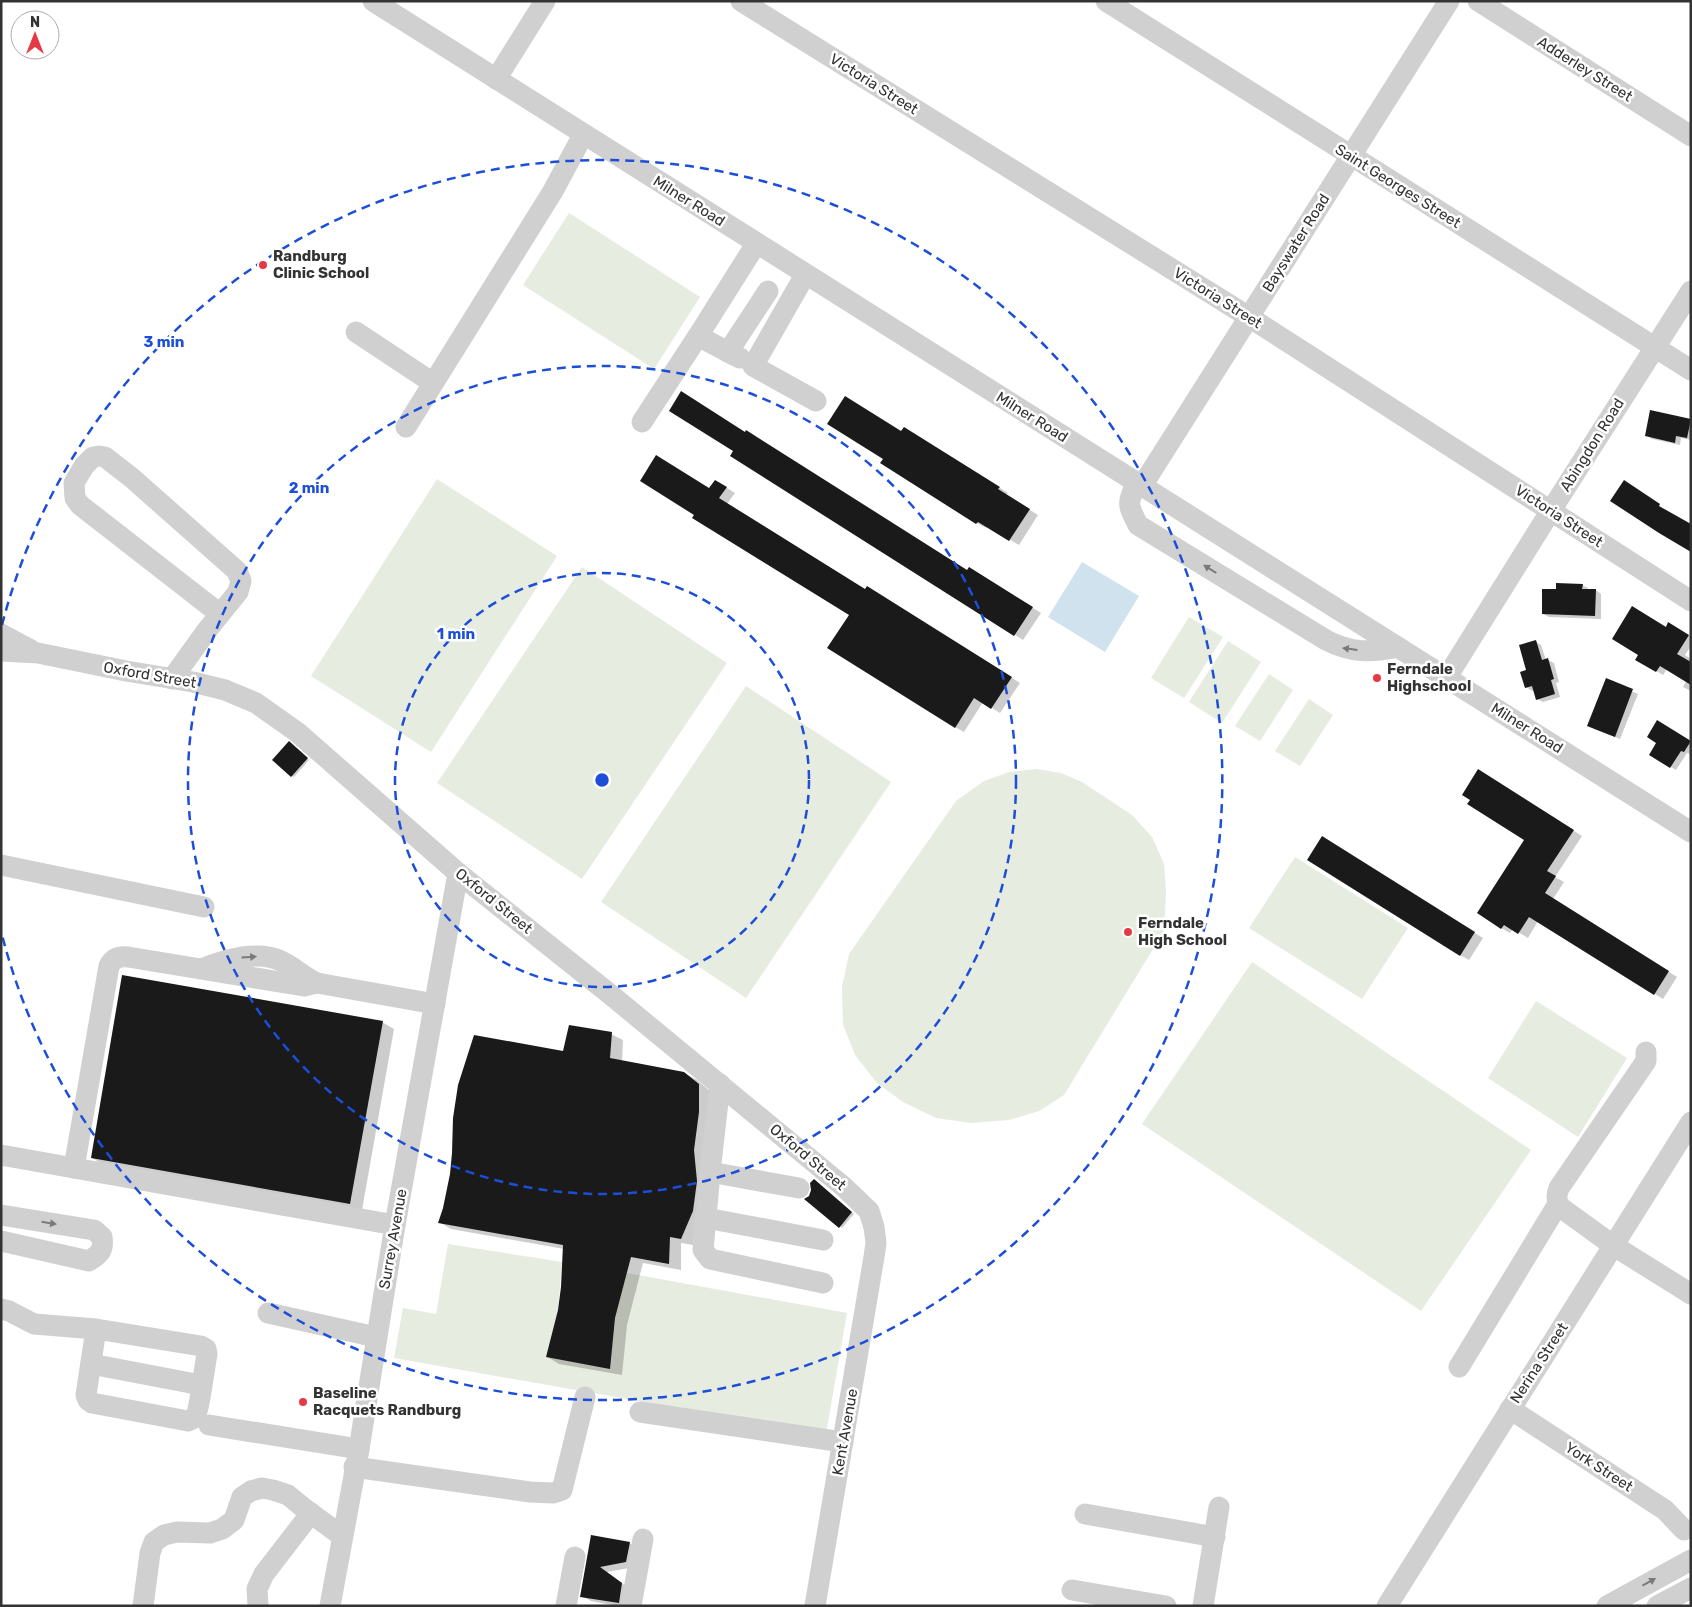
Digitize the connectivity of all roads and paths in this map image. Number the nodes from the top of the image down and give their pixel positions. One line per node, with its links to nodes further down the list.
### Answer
1 (373, 1): 7 (street, Milner Road)
2 (545, 1): 7 (street)
3 (741, 1): 15 (street, Victoria Street)
4 (1106, 1): 10 (street, Saint Georges Street)
5 (1449, 1): 10 (street, Bayswater Road)
6 (1478, 1): 9 (street, Adderley Street)
7 (496, 79): 8 (street, Milner Road)
8 (583, 135): 11 (street, Milner Road); 22 (street)
9 (1691, 136)
10 (1351, 156): 15 (street, Bayswater Road); 18 (street, Saint Georges Street)
11 (756, 244): 12 (street, Milner Road); 17 (street)
12 (805, 275): 20 (street); 26 (street, Milner Road)
13 (768, 291): 19 (street)
14 (1691, 291): 18 (street, Abingdon Road)
15 (1249, 317): 26 (street, Bayswater Road); 27 (street, Victoria Street)
16 (356, 332): 22 (street)
17 (698, 336): 19 (street); 24 (street)
18 (1654, 347): 21 (street, Saint Georges Street); 27 (street, Abingdon Road)
19 (728, 352): 20 (street)
20 (753, 366): 23 (street)
21 (1691, 370)
22 (433, 383): 25 (street)
23 (816, 401)
24 (642, 422)
25 (406, 427)
26 (1140, 484): 31 (street, Milner Road); 31 (street, Bayswater Road, one-way to 26)
27 (1550, 512): 28 (street, Victoria Street); 34 (street, Abingdon Road)
28 (1691, 601)
29 (220, 614): 29 (street); 35 (street)
30 (1, 634): 33 (street, Oxford Street)
31 (1398, 647): 34 (street, Milner Road)
32 (1, 651): 33 (street, Oxford Street)
33 (38, 654): 35 (street, Oxford Street)
34 (1447, 677): 36 (street, Milner Road)
35 (172, 679): 38 (street, Oxford Street)
36 (1691, 832)
37 (1, 865): 39 (street)
38 (458, 872): 40 (street, Surrey Avenue); 42 (street, Oxford Street)
39 (204, 907)
40 (435, 1004): 45 (street, one-way to 40); 51 (street, Surrey Avenue)
41 (1646, 1052): 48 (street)
42 (720, 1084): 46 (street); 55 (street, Oxford Street)
43 (1691, 1122): 54 (street, Nerina Street)
44 (1, 1155): 45 (street)
45 (74, 1168): 51 (street)
46 (710, 1172): 47 (street); 50 (street)
47 (799, 1188)
48 (1558, 1204): 54 (street); 63 (street)
49 (1, 1215): 53 (street, one-way to 53)
50 (706, 1218): 52 (street); 56 (street)
51 (394, 1225): 61 (street, Surrey Avenue)
52 (823, 1240)
53 (1, 1241)
54 (1614, 1246): 57 (street); 66 (street, Nerina Street)
55 (874, 1257): 69 (street, Kent Avenue)
56 (823, 1283)
57 (1691, 1294)
58 (1, 1309): 60 (street)
59 (268, 1313): 61 (street)
60 (96, 1329): 62 (street); 64 (street)
61 (376, 1337): 70 (street, Surrey Avenue)
62 (91, 1364): 64 (street); 64 (street)
63 (1459, 1367)
64 (201, 1385)
65 (585, 1397): 70 (street)
66 (1510, 1409): 74 (street, York Street); 90 (street, Nerina Street)
67 (640, 1412): 69 (street)
68 (209, 1425): 70 (street)
69 (843, 1442): 87 (street, Kent Avenue)
70 (356, 1458): 75 (street, Surrey Avenue)
71 (1219, 1507): 76 (street)
72 (311, 1513): 75 (street); 82 (street); 83 (street)
73 (1086, 1514): 76 (street)
74 (1684, 1530)
75 (342, 1536): 84 (street, Surrey Avenue)
76 (1214, 1537): 89 (street)
77 (643, 1540): 86 (street)
78 (575, 1557): 85 (street)
79 (1691, 1560): 91 (street, one-way to 79)
80 (1691, 1588): 92 (street)
81 (1072, 1590): 88 (street)
82 (143, 1606)
83 (258, 1606)
84 (330, 1606)
85 (566, 1606)
86 (631, 1606)
87 (816, 1606)
88 (1166, 1606)
89 (1203, 1606)
90 (1387, 1606)
91 (1608, 1606)
92 (1657, 1606)

